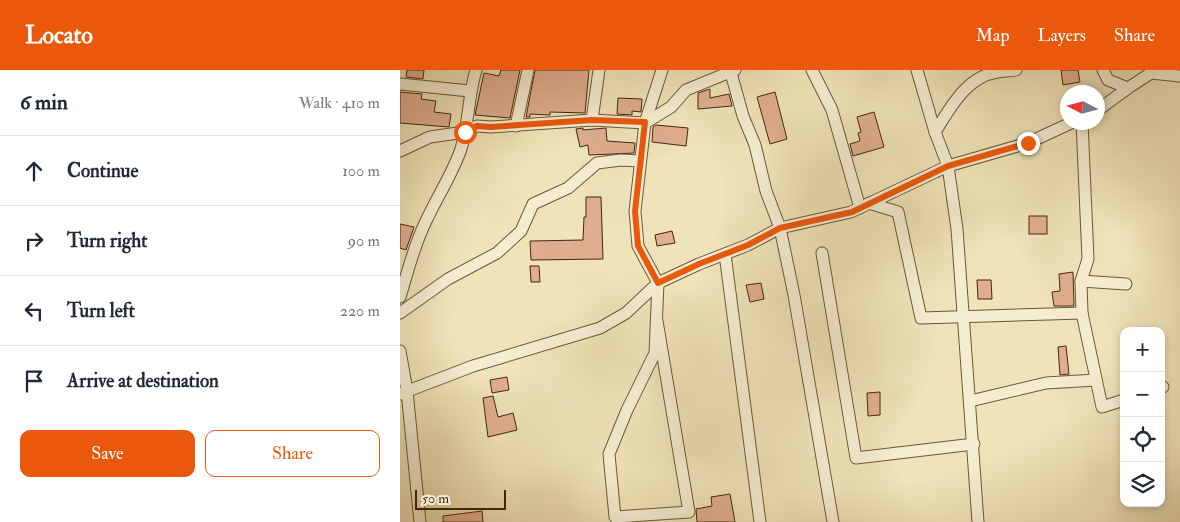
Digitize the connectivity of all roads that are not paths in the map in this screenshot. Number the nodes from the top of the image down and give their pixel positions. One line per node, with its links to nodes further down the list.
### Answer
1 (476, 70): 13 (street)
2 (528, 70): 17 (street)
3 (599, 70): 15 (street)
4 (662, 70): 16 (street)
5 (812, 70): 25 (street)
6 (918, 70): 21 (street)
7 (1016, 70): 21 (street)
8 (1103, 70): 12 (street)
9 (733, 72): 16 (street); 26 (street)
10 (1180, 76): 12 (street)
11 (400, 84): 13 (street)
12 (1128, 88): 14 (street)
13 (470, 91): 20 (street)
14 (1105, 105)
15 (592, 120): 16 (street); 17 (street)
16 (645, 122): 23 (street)
17 (516, 126): 20 (street)
18 (1060, 128): 24 (street)
19 (1082, 130): 29 (street)
20 (465, 132): 22 (street); 32 (street)
21 (935, 132): 24 (street)
22 (400, 151)
23 (640, 161): 30 (street); 33 (street)
24 (948, 166): 25 (street); 35 (street)
25 (865, 206): 26 (street); 35 (street)
26 (780, 228): 28 (street); 47 (street)
27 (822, 252): 42 (street)
28 (725, 254): 30 (street); 46 (street)
29 (1081, 280): 31 (street); 34 (street)
30 (658, 283): 36 (street); 39 (street)
31 (1126, 284)
32 (400, 297)
33 (400, 313)
34 (1082, 313): 35 (street); 38 (street)
35 (963, 317): 40 (street)
36 (657, 321): 43 (street); 44 (street)
37 (400, 351): 39 (street)
38 (1096, 380): 40 (street); 41 (street)
39 (404, 393): 45 (street)
40 (970, 401): 42 (street)
41 (1120, 401)
42 (974, 444): 48 (street)
43 (690, 517): 44 (street)
44 (615, 520)
45 (420, 522)
46 (760, 522)
47 (833, 522)
48 (978, 522)

